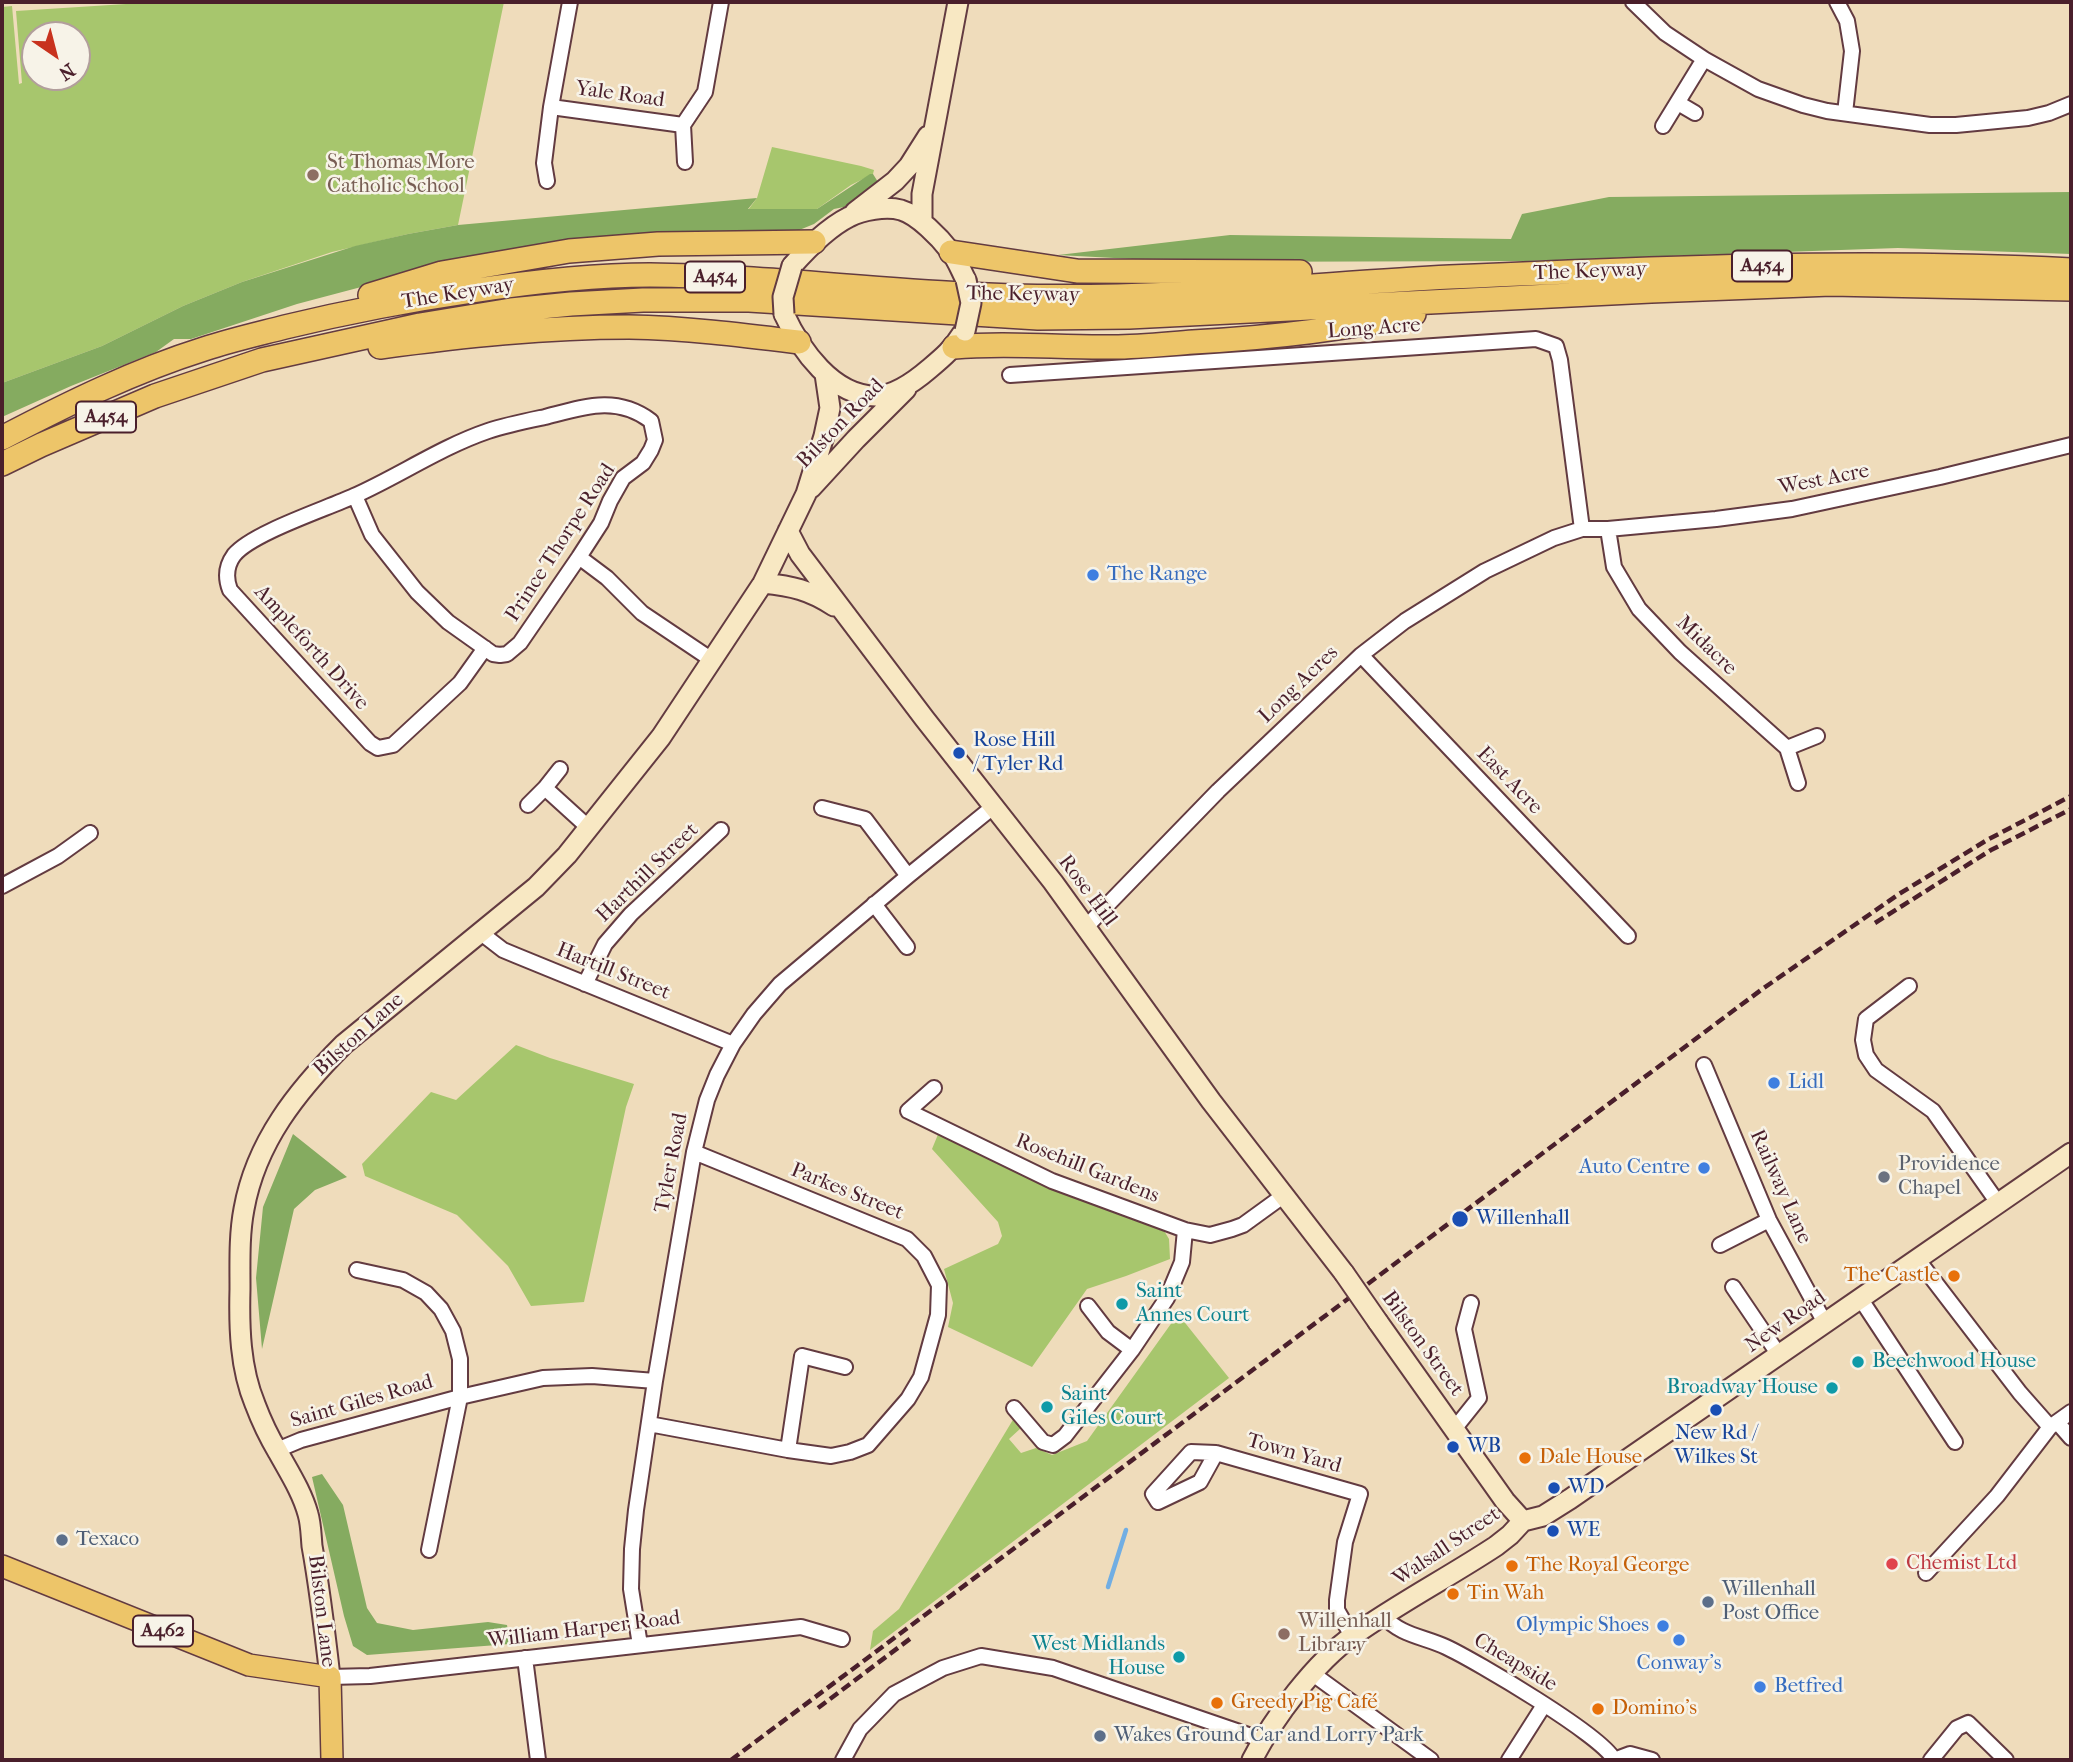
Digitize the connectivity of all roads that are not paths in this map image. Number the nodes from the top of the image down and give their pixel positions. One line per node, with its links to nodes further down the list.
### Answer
1 (570, 2): 9 (street, Yale Road)
2 (721, 2): 12 (street, Yale Road)
3 (958, 2): 14 (main road)
4 (1633, 2): 6 (street)
5 (1837, 2): 11 (street)
6 (1704, 60): 7 (street); 11 (street)
7 (1678, 103): 10 (street); 13 (street)
8 (2071, 104): 11 (street)
9 (551, 107): 12 (street, Yale Road); 16 (street, Yale Road)
10 (1695, 113)
11 (1845, 113)
12 (683, 125): 15 (street, Yale Road)
13 (1663, 126)
14 (933, 127): 17 (main road); 18 (main road)
15 (685, 162)
16 (547, 181)
17 (849, 217): 18 (main road); 19 (main road)
18 (922, 222): 20 (main road)
19 (814, 242): 26 (main road, bridge); 27 (highway)
20 (951, 252): 22 (highway); 25 (main road, bridge)
21 (2071, 270): 22 (highway, The Keyway / A454)
22 (1454, 277): 27 (highway, The Keyway / A454)
23 (2071, 289): 24 (highway, The Keyway / A454)
24 (1475, 301): 25 (highway); 30 (highway, The Keyway / A454)
25 (959, 339): 31 (main road)
26 (799, 341): 28 (main road); 30 (highway)
27 (227, 342): 32 (highway, The Keyway / A454)
28 (825, 374): 31 (main road); 35 (main road, Bilston Road)
29 (1010, 375): 37 (street, Long Acre)
30 (214, 376): 34 (highway, The Keyway / A454)
31 (909, 386): 35 (main road, Bilston Road)
32 (2, 438)
33 (2071, 445): 38 (street, West Acre)
34 (2, 464)
35 (806, 494): 39 (main road, Bilston Road)
36 (355, 496): 40 (street, Prince Thorpe Road); 43 (street); 43 (street, Ampleforth Drive)
37 (1581, 529): 38 (street, West Acre); 44 (street, Long Acres)
38 (1608, 529): 47 (street, Midacre)
39 (788, 531): 41 (main road, Bilston Road); 42 (main road, Rose Hill)
40 (579, 557): 43 (street, Prince Thorpe Road); 45 (street)
41 (763, 583): 42 (main road, Rose Hill); 45 (main road, Bilston Lane)
42 (850, 619): 52 (main road, Rose Hill)
43 (485, 648)
44 (1360, 655): 60 (street, Long Acres); 62 (street, East Acre)
45 (712, 660): 54 (main road, Bilston Lane)
46 (1817, 736): 47 (street)
47 (1787, 748): 49 (street)
48 (560, 769): 50 (street)
49 (1798, 783)
50 (545, 788): 51 (street); 54 (street)
51 (528, 805)
52 (993, 807): 57 (street, Tyler Road); 60 (main road, Rose Hill)
53 (822, 808): 57 (street)
54 (589, 828): 61 (main road, Bilston Lane)
55 (722, 830): 64 (street, Harthill Street)
56 (90, 832): 58 (street)
57 (908, 876): 59 (street, Tyler Road)
58 (2, 886)
59 (874, 905): 63 (street); 66 (street, Tyler Road)
60 (1086, 927): 71 (main road, Rose Hill)
61 (481, 933): 64 (street, Hartill Street); 95 (main road, Bilston Lane)
62 (1628, 936)
63 (907, 947)
64 (585, 984): 66 (street, Hartill Street)
65 (1909, 986): 72 (street)
66 (733, 1044): 69 (street, Tyler Road)
67 (1704, 1065): 73 (street, Railway Lane)
68 (934, 1088): 74 (street, Rosehill Gardens)
69 (694, 1152): 86 (street, Tyler Road); 96 (street, Parkes Street)
70 (2071, 1153): 72 (main road, New Road)
71 (1283, 1196): 74 (street, Rosehill Gardens); 92 (main road, Bilston Street, bridge)
72 (1998, 1203): 76 (main road, New Road)
73 (1769, 1220): 75 (street); 82 (street, Railway Lane)
74 (1185, 1230): 83 (street)
75 (1720, 1245)
76 (1918, 1260): 79 (main road, New Road); 91 (street)
77 (358, 1270): 87 (street, Saint Giles Road)
78 (1733, 1287): 84 (street)
79 (1860, 1298): 82 (main road, New Road); 94 (street)
80 (1471, 1303): 92 (street)
81 (1088, 1306): 83 (street)
82 (1825, 1323): 84 (main road, New Road)
83 (1132, 1350): 88 (street)
84 (1779, 1355): 98 (main road, New Road)
85 (845, 1367): 96 (street)
86 (655, 1381): 87 (street, Saint Giles Road); 90 (street, Tyler Road)
87 (460, 1396): 95 (street, Saint Giles Road); 99 (street, Saint Giles Road)
88 (1014, 1408)
89 (2071, 1412): 91 (street)
90 (649, 1424): 96 (street, Parkes Street); 105 (street, Tyler Road)
91 (2054, 1424): 93 (street); 101 (street)
92 (1455, 1428): 98 (main road, Bilston Street)
93 (2071, 1438)
94 (1955, 1442)
95 (277, 1450): 108 (main road, Bilston Lane)
96 (788, 1450)
97 (1216, 1454): 103 (street, Town Yard)
98 (1523, 1521): 102 (main road, Walsall Street)
99 (429, 1550)
100 (2, 1566): 108 (main road, A462)
101 (1926, 1573)
102 (1384, 1616): 103 (main road, Walsall Street); 109 (street, Cheapside)
103 (1352, 1636): 107 (main road, Walsall Street)
104 (842, 1639): 105 (street, William Harper Road)
105 (640, 1645): 106 (street, William Harper Road)
106 (526, 1658): 108 (street, William Harper Road); 112 (street)
107 (1313, 1674): 110 (main road, Walsall Street); 115 (street)
108 (330, 1677): 111 (main road, Bilston Lane)
109 (1545, 1705): 116 (street); 117 (street, Cheapside)
110 (1263, 1740): 113 (street); 114 (main road, Walsall Street)
111 (331, 1760)
112 (538, 1760)
113 (843, 1760)
114 (1252, 1760)
115 (1431, 1760)
116 (1509, 1760)
117 (1614, 1760): 118 (street)
118 (1652, 1760)
119 (1931, 1760): 120 (street)
120 (2006, 1760)

